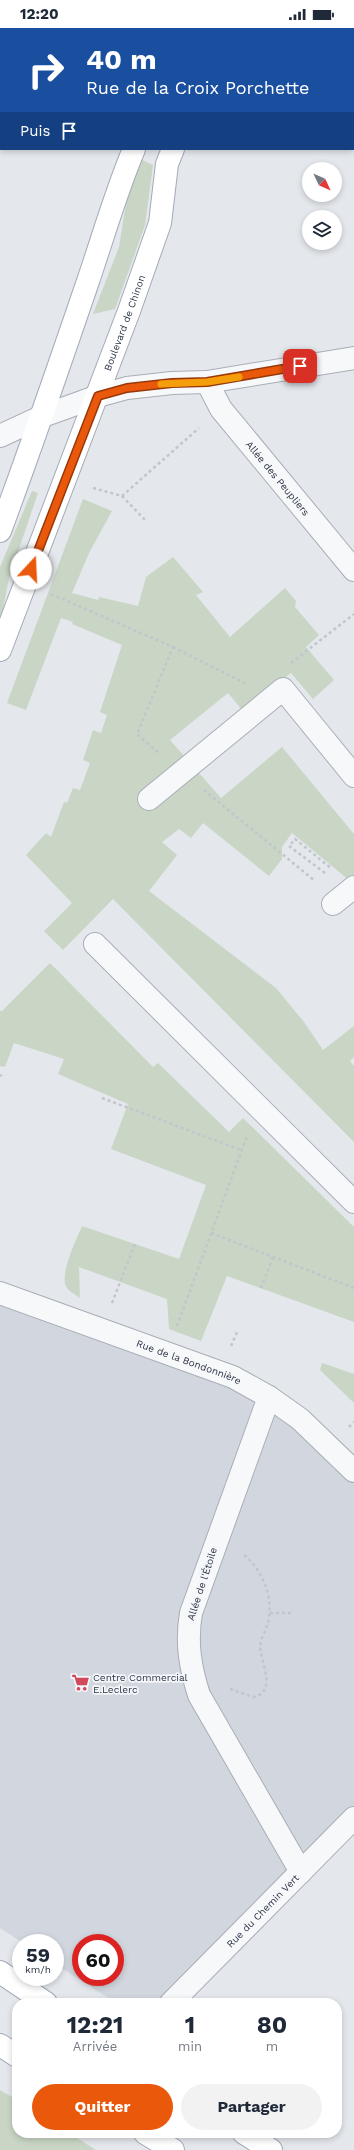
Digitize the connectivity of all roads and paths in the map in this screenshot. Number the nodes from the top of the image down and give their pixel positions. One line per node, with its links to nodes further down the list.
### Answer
1 (134, 150): 6 (main road)
2 (173, 150): 5 (main road, Boulevard de Chinon)
3 (354, 358): 4 (street)
4 (207, 382): 5 (street); 13 (street, Allée des Peupliers)
5 (98, 396): 6 (street); 9 (main road, Boulevard de Chinon)
6 (43, 416): 7 (street); 12 (main road)
7 (0, 436)
8 (184, 441): 10 (path)
9 (64, 479): 10 (path); 16 (main road, Boulevard de Chinon)
10 (122, 496): 11 (path)
11 (146, 521)
12 (0, 531)
13 (354, 570)
14 (354, 614): 17 (path)
15 (173, 647): 18 (path)
16 (0, 650)
17 (287, 666)
18 (250, 686)
19 (354, 776): 20 (street)
20 (149, 799)
21 (354, 887): 22 (street)
22 (333, 904)
23 (96, 944): 25 (street)
24 (102, 1098): 26 (path)
25 (259, 1108): 26 (path); 27 (street)
26 (241, 1150): 28 (path)
27 (354, 1202)
28 (211, 1232): 30 (path); 35 (path)
29 (135, 1244): 34 (path)
30 (273, 1257): 31 (path); 32 (path)
31 (261, 1288)
32 (354, 1288)
33 (0, 1293): 34 (street, Rue de la Bondonnière)
34 (102, 1330): 35 (street, Rue de la Bondonnière)
35 (167, 1352): 36 (street, Rue de la Bondonnière)
36 (269, 1397): 37 (street, Rue de la Bondonnière); 38 (street, Allée de l'Étoile)
37 (354, 1471)
38 (218, 1538): 40 (path); 43 (street, Allée de l'Étoile)
39 (292, 1612): 40 (path)
40 (270, 1613): 41 (path)
41 (228, 1688)
42 (354, 1818): 43 (street, Rue du Chemin Vert)
43 (301, 1872): 48 (street, Rue du Chemin Vert)
44 (0, 1972): 47 (main road)
45 (0, 1989): 46 (main road)
46 (27, 1998)
47 (39, 1998)
48 (176, 1998)
49 (0, 2045): 50 (main road)
50 (12, 2053)
51 (153, 2138): 53 (main road)
52 (252, 2138): 54 (main road)
53 (173, 2150)
54 (271, 2150)

